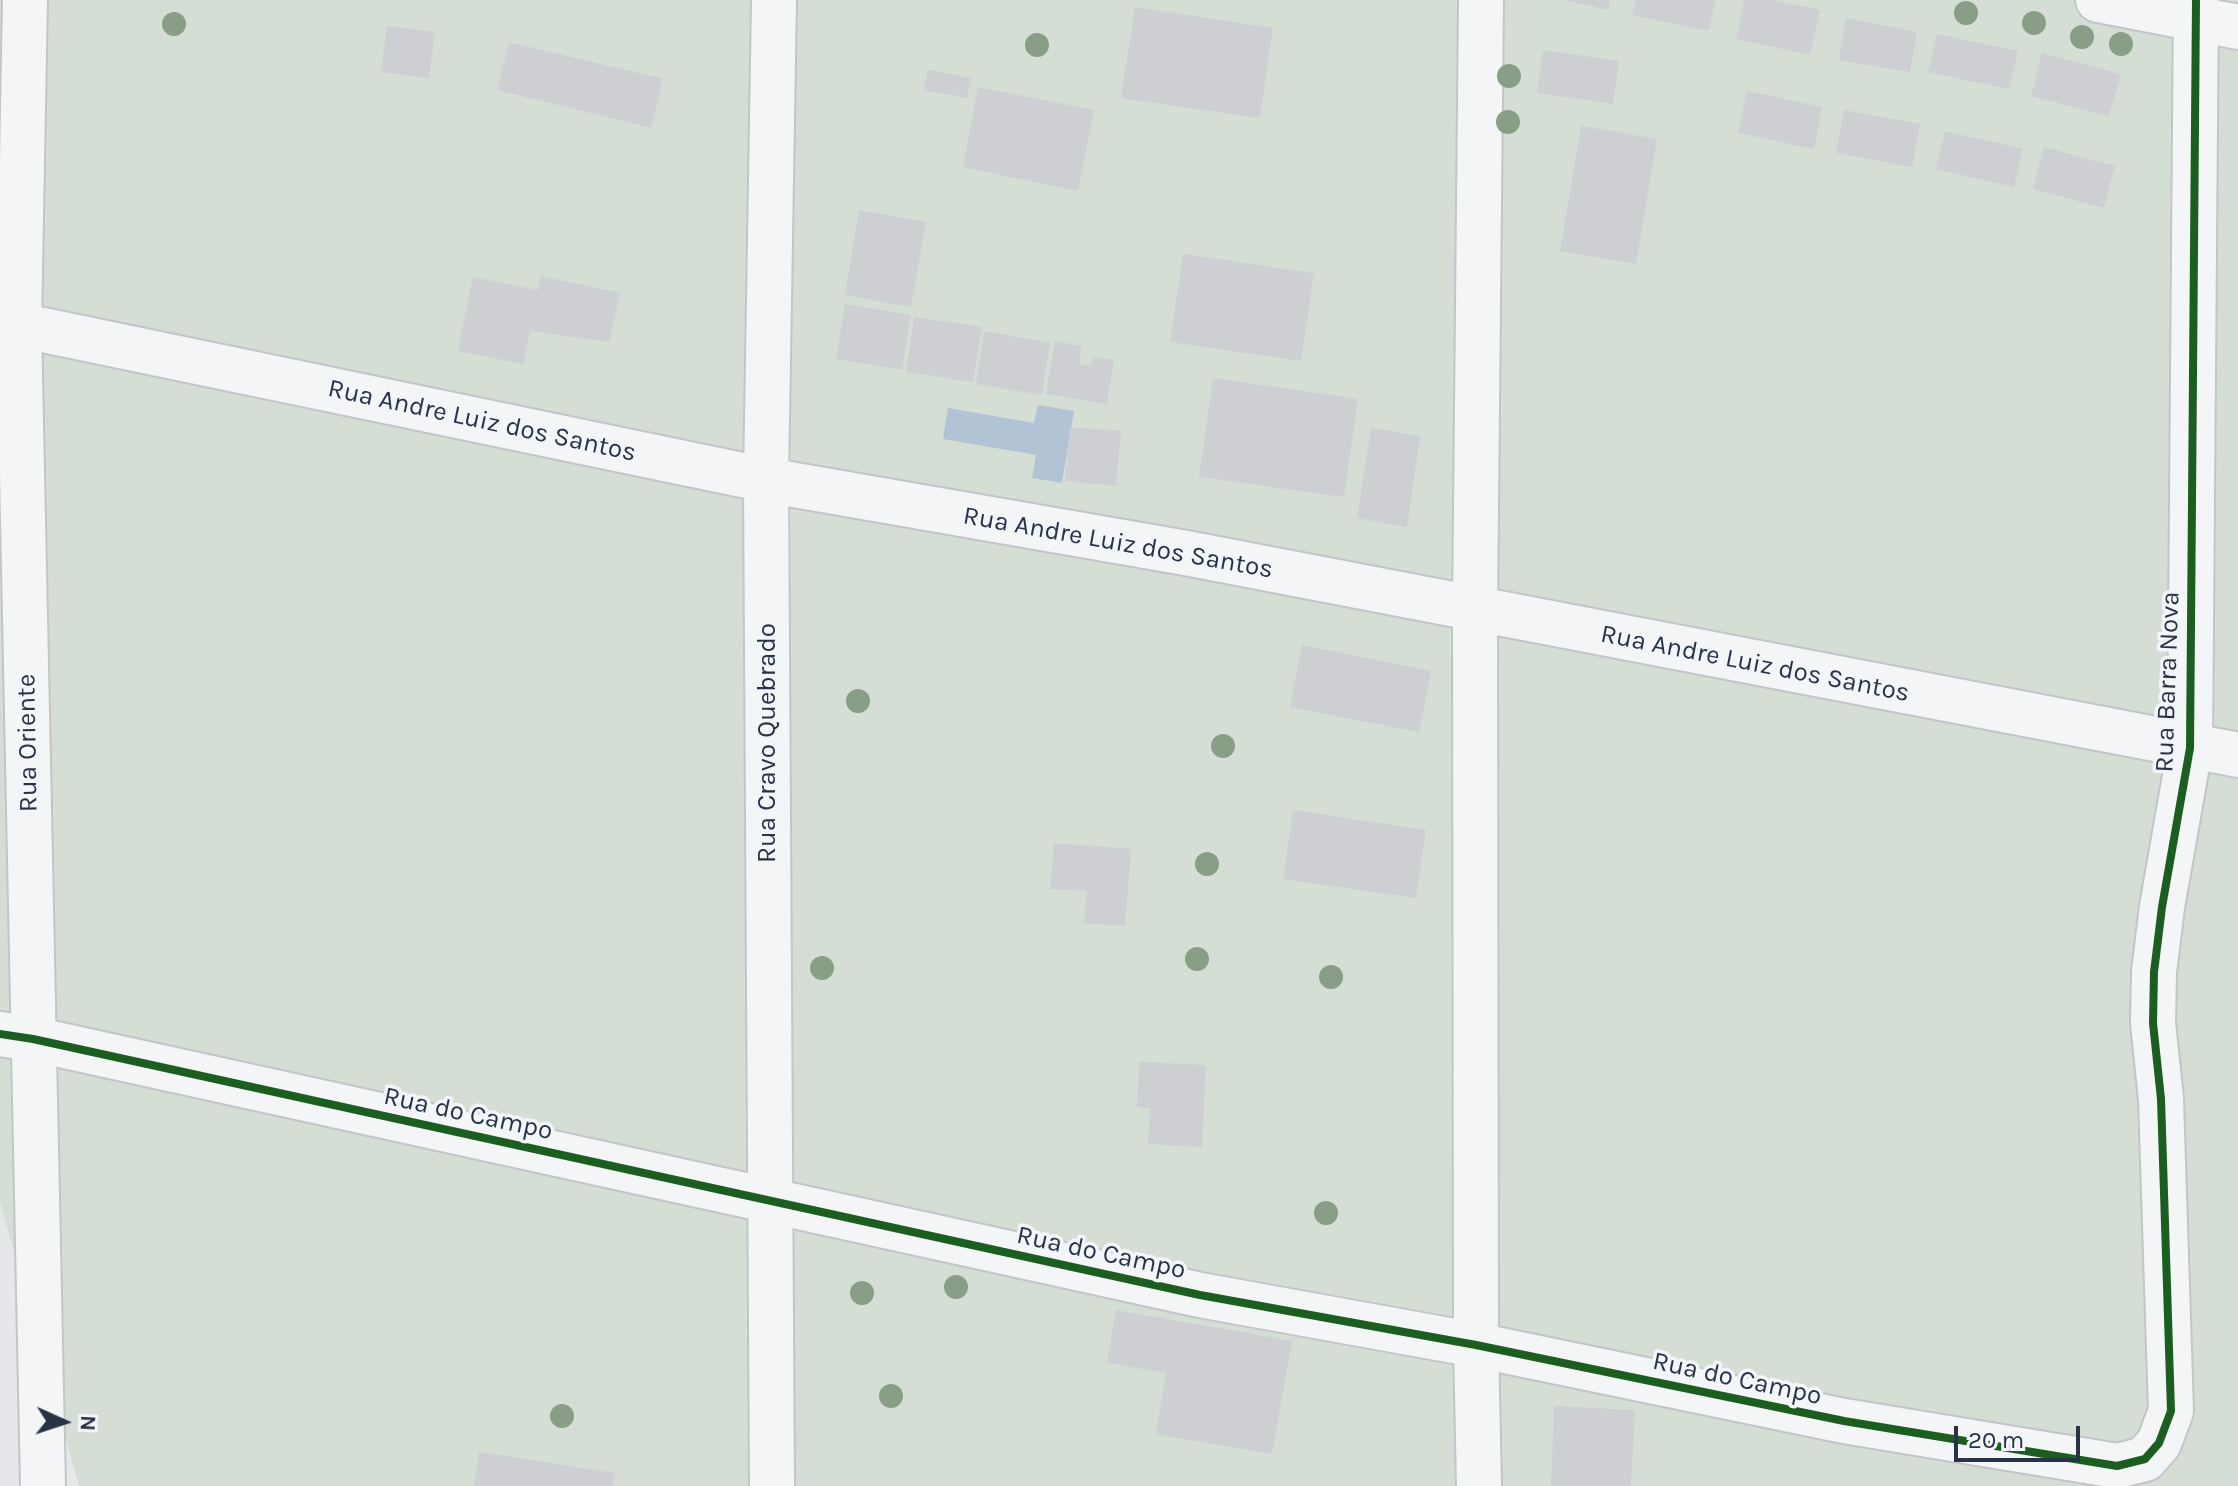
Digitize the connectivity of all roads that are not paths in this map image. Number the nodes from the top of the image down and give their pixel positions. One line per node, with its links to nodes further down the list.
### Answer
1 (25, 0): 6 (street, Rua Oriente)
2 (774, 0): 7 (street, Rua Cravo Quebrado)
3 (1481, 0): 8 (street)
4 (2098, 0): 5 (street)
5 (2210, 15): 9 (street, Rua Barra Nova)
6 (10, 324): 7 (street, Rua Andre Luiz dos Santos); 11 (street, Rua Oriente)
7 (766, 480): 8 (street, Rua Andre Luiz dos Santos); 12 (street, Rua Cravo Quebrado)
8 (1475, 610): 9 (street, Rua Andre Luiz dos Santos); 13 (street)
9 (2190, 748): 10 (street, Rua Andre Luiz dos Santos); 14 (street, Rua Barra Nova)
10 (2238, 755)
11 (17, 1037): 12 (street, Rua do Campo); 15 (street, Rua Oriente)
12 (771, 1201): 13 (street, Rua do Campo); 16 (street, Rua Cravo Quebrado)
13 (1476, 1345): 14 (street, Rua do Campo); 17 (street)
14 (2171, 1411)
15 (43, 1486)
16 (772, 1486)
17 (1479, 1486)

